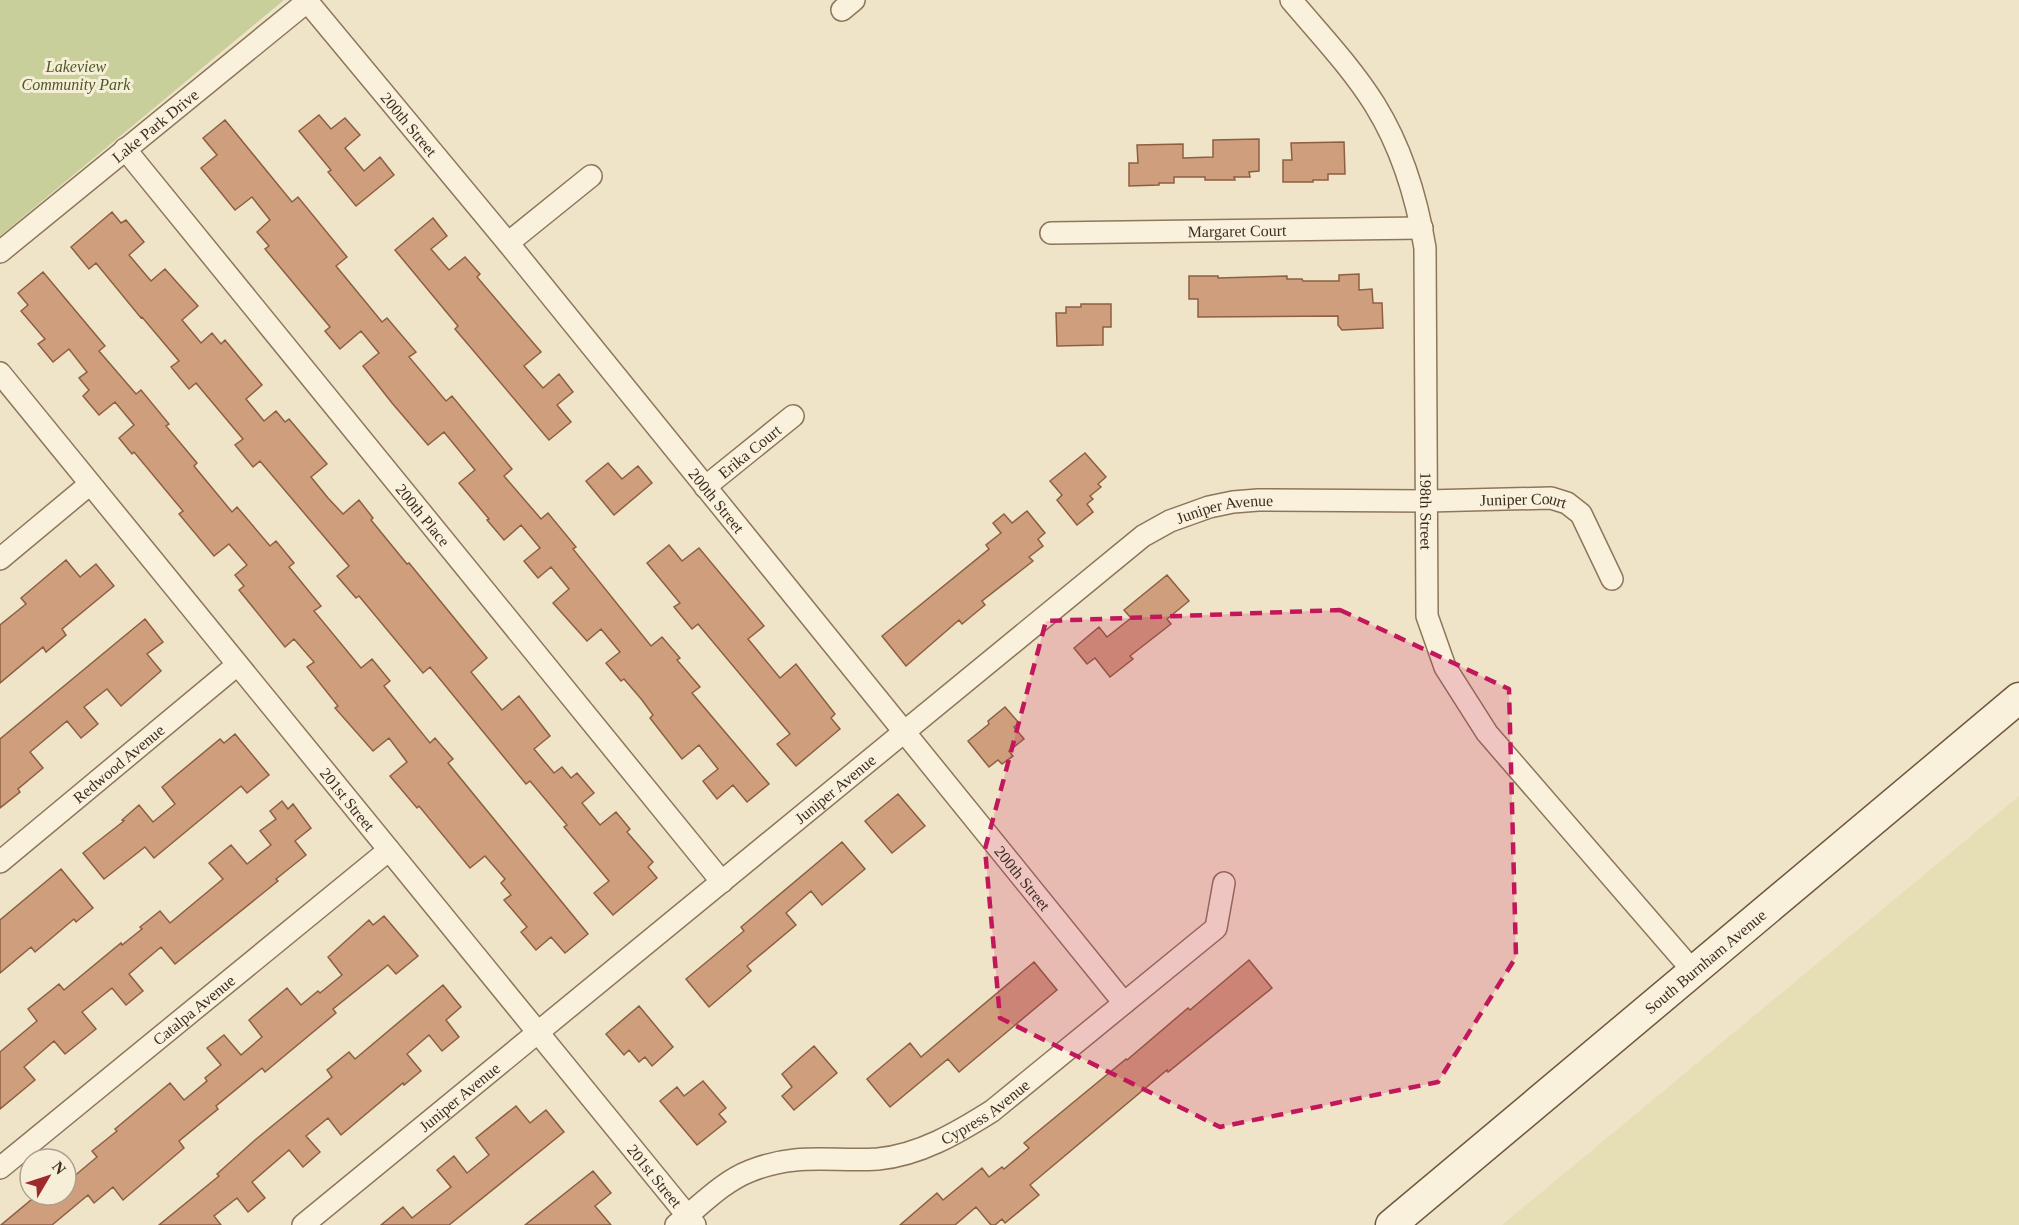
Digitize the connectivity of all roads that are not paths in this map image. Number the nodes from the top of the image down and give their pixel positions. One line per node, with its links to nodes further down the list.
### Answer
1 (1291, 0): 5 (street, 198th Street)
2 (308, 1): 3 (street, Lake Park Drive); 7 (street, 200th Street)
3 (125, 149): 8 (street, Lake Park Drive); 21 (street, 200th Place)
4 (591, 176): 7 (street)
5 (1422, 228): 6 (street, Margaret Court); 13 (street, 198th Street)
6 (1051, 234)
7 (508, 243): 12 (street, 200th Street)
8 (0, 252)
9 (0, 373): 11 (street, 201st Street)
10 (793, 416): 12 (street, Erika Court)
11 (90, 484): 14 (street); 16 (street, 201st Street)
12 (705, 487): 18 (street, 200th Street)
13 (1427, 501): 15 (street, Juniper Court); 18 (street, Juniper Avenue); 23 (street, 198th Street)
14 (0, 559)
15 (1612, 579)
16 (237, 666): 19 (street, 201st Street); 20 (street, Redwood Avenue)
17 (2019, 698): 23 (main road, South Burnham Avenue)
18 (904, 730): 21 (street, Juniper Avenue); 24 (street, 200th Street)
19 (389, 850): 25 (street, 201st Street); 26 (street, Catalpa Avenue)
20 (0, 862)
21 (722, 882): 25 (street, Juniper Avenue)
22 (1224, 883): 24 (street, Cypress Avenue)
23 (1693, 971): 29 (main road, South Burnham Avenue)
24 (1124, 1003): 27 (street, Cypress Avenue)
25 (537, 1033): 27 (street, 201st Street); 28 (street, Juniper Avenue)
26 (0, 1168)
27 (687, 1222)
28 (303, 1225)
29 (1391, 1225)

